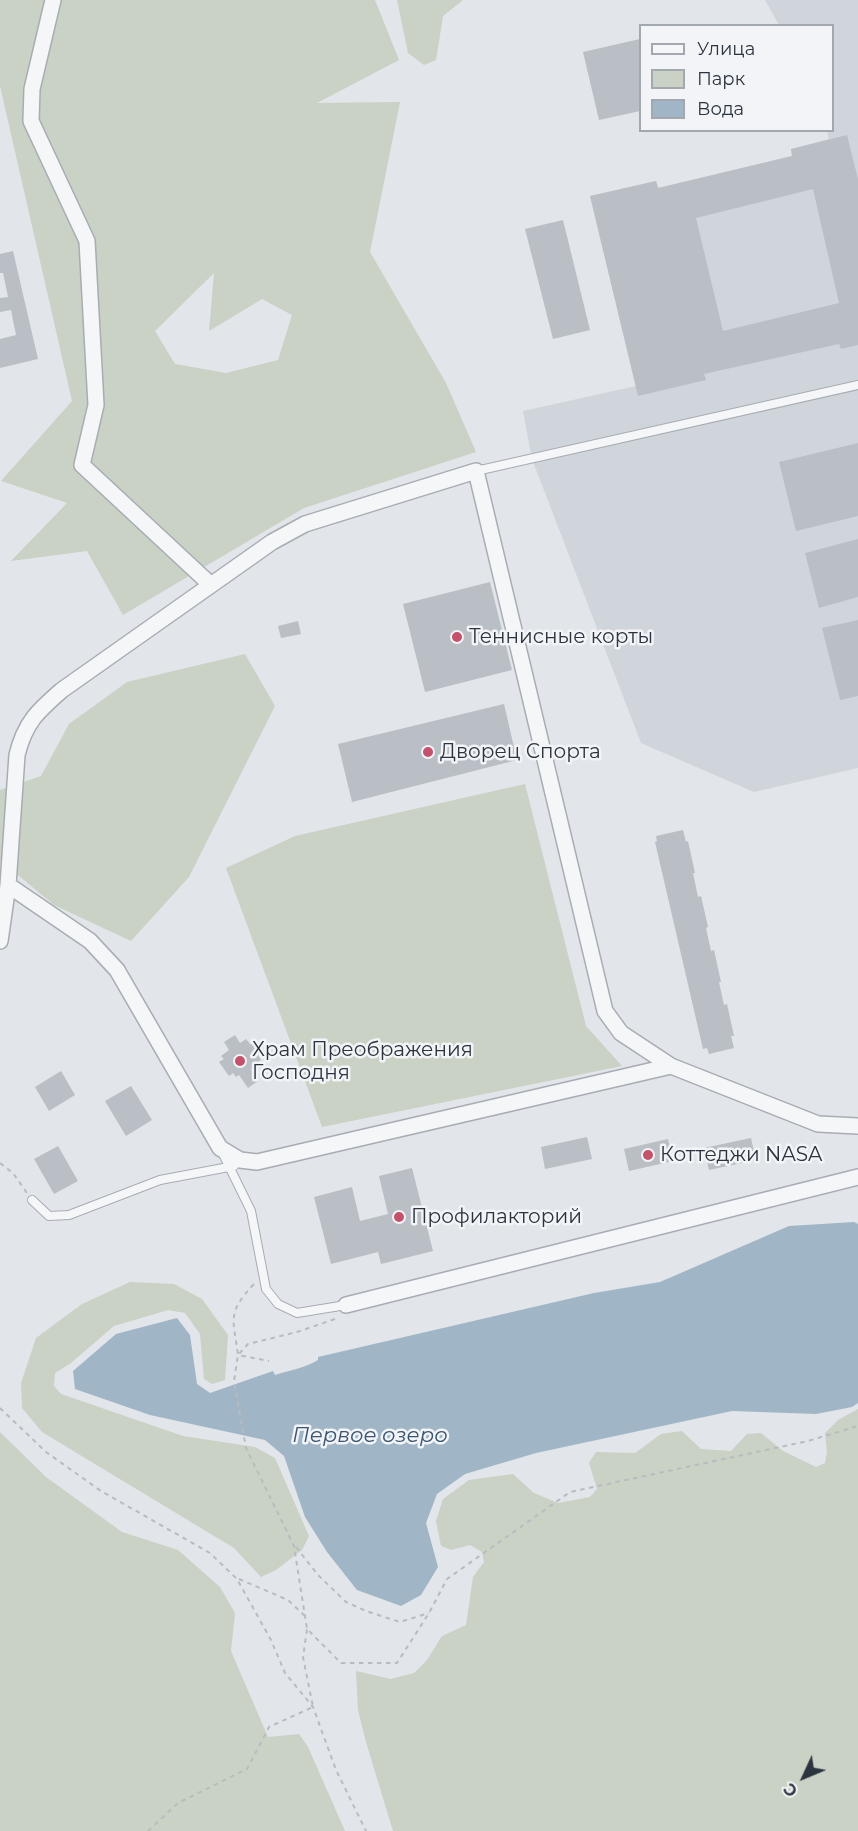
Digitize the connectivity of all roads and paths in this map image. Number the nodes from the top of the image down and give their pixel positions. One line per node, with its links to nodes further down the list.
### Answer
1 (53, 0): 4 (street)
2 (858, 385): 3 (lane)
3 (476, 471): 4 (street); 7 (street)
4 (211, 585): 5 (street)
5 (8, 885): 6 (street); 9 (street)
6 (0, 941)
7 (671, 1066): 8 (street); 10 (street)
8 (858, 1126)
9 (220, 1148): 10 (street); 12 (lane)
10 (256, 1162): 12 (lane)
11 (0, 1163): 14 (path)
12 (231, 1167): 14 (lane); 15 (lane)
13 (858, 1176): 16 (street)
14 (32, 1200)
15 (263, 1274): 16 (lane); 17 (path)
16 (346, 1305): 17 (path)
17 (238, 1355): 18 (path); 21 (path)
18 (269, 1361)
19 (0, 1408): 22 (path)
20 (858, 1426): 23 (path)
21 (294, 1546): 23 (path); 24 (path)
22 (237, 1579): 24 (path); 26 (path)
23 (429, 1613): 25 (path)
24 (306, 1617): 25 (path)
25 (307, 1629): 26 (path)
26 (313, 1707): 27 (path); 28 (path)
27 (148, 1831)
28 (366, 1831)

